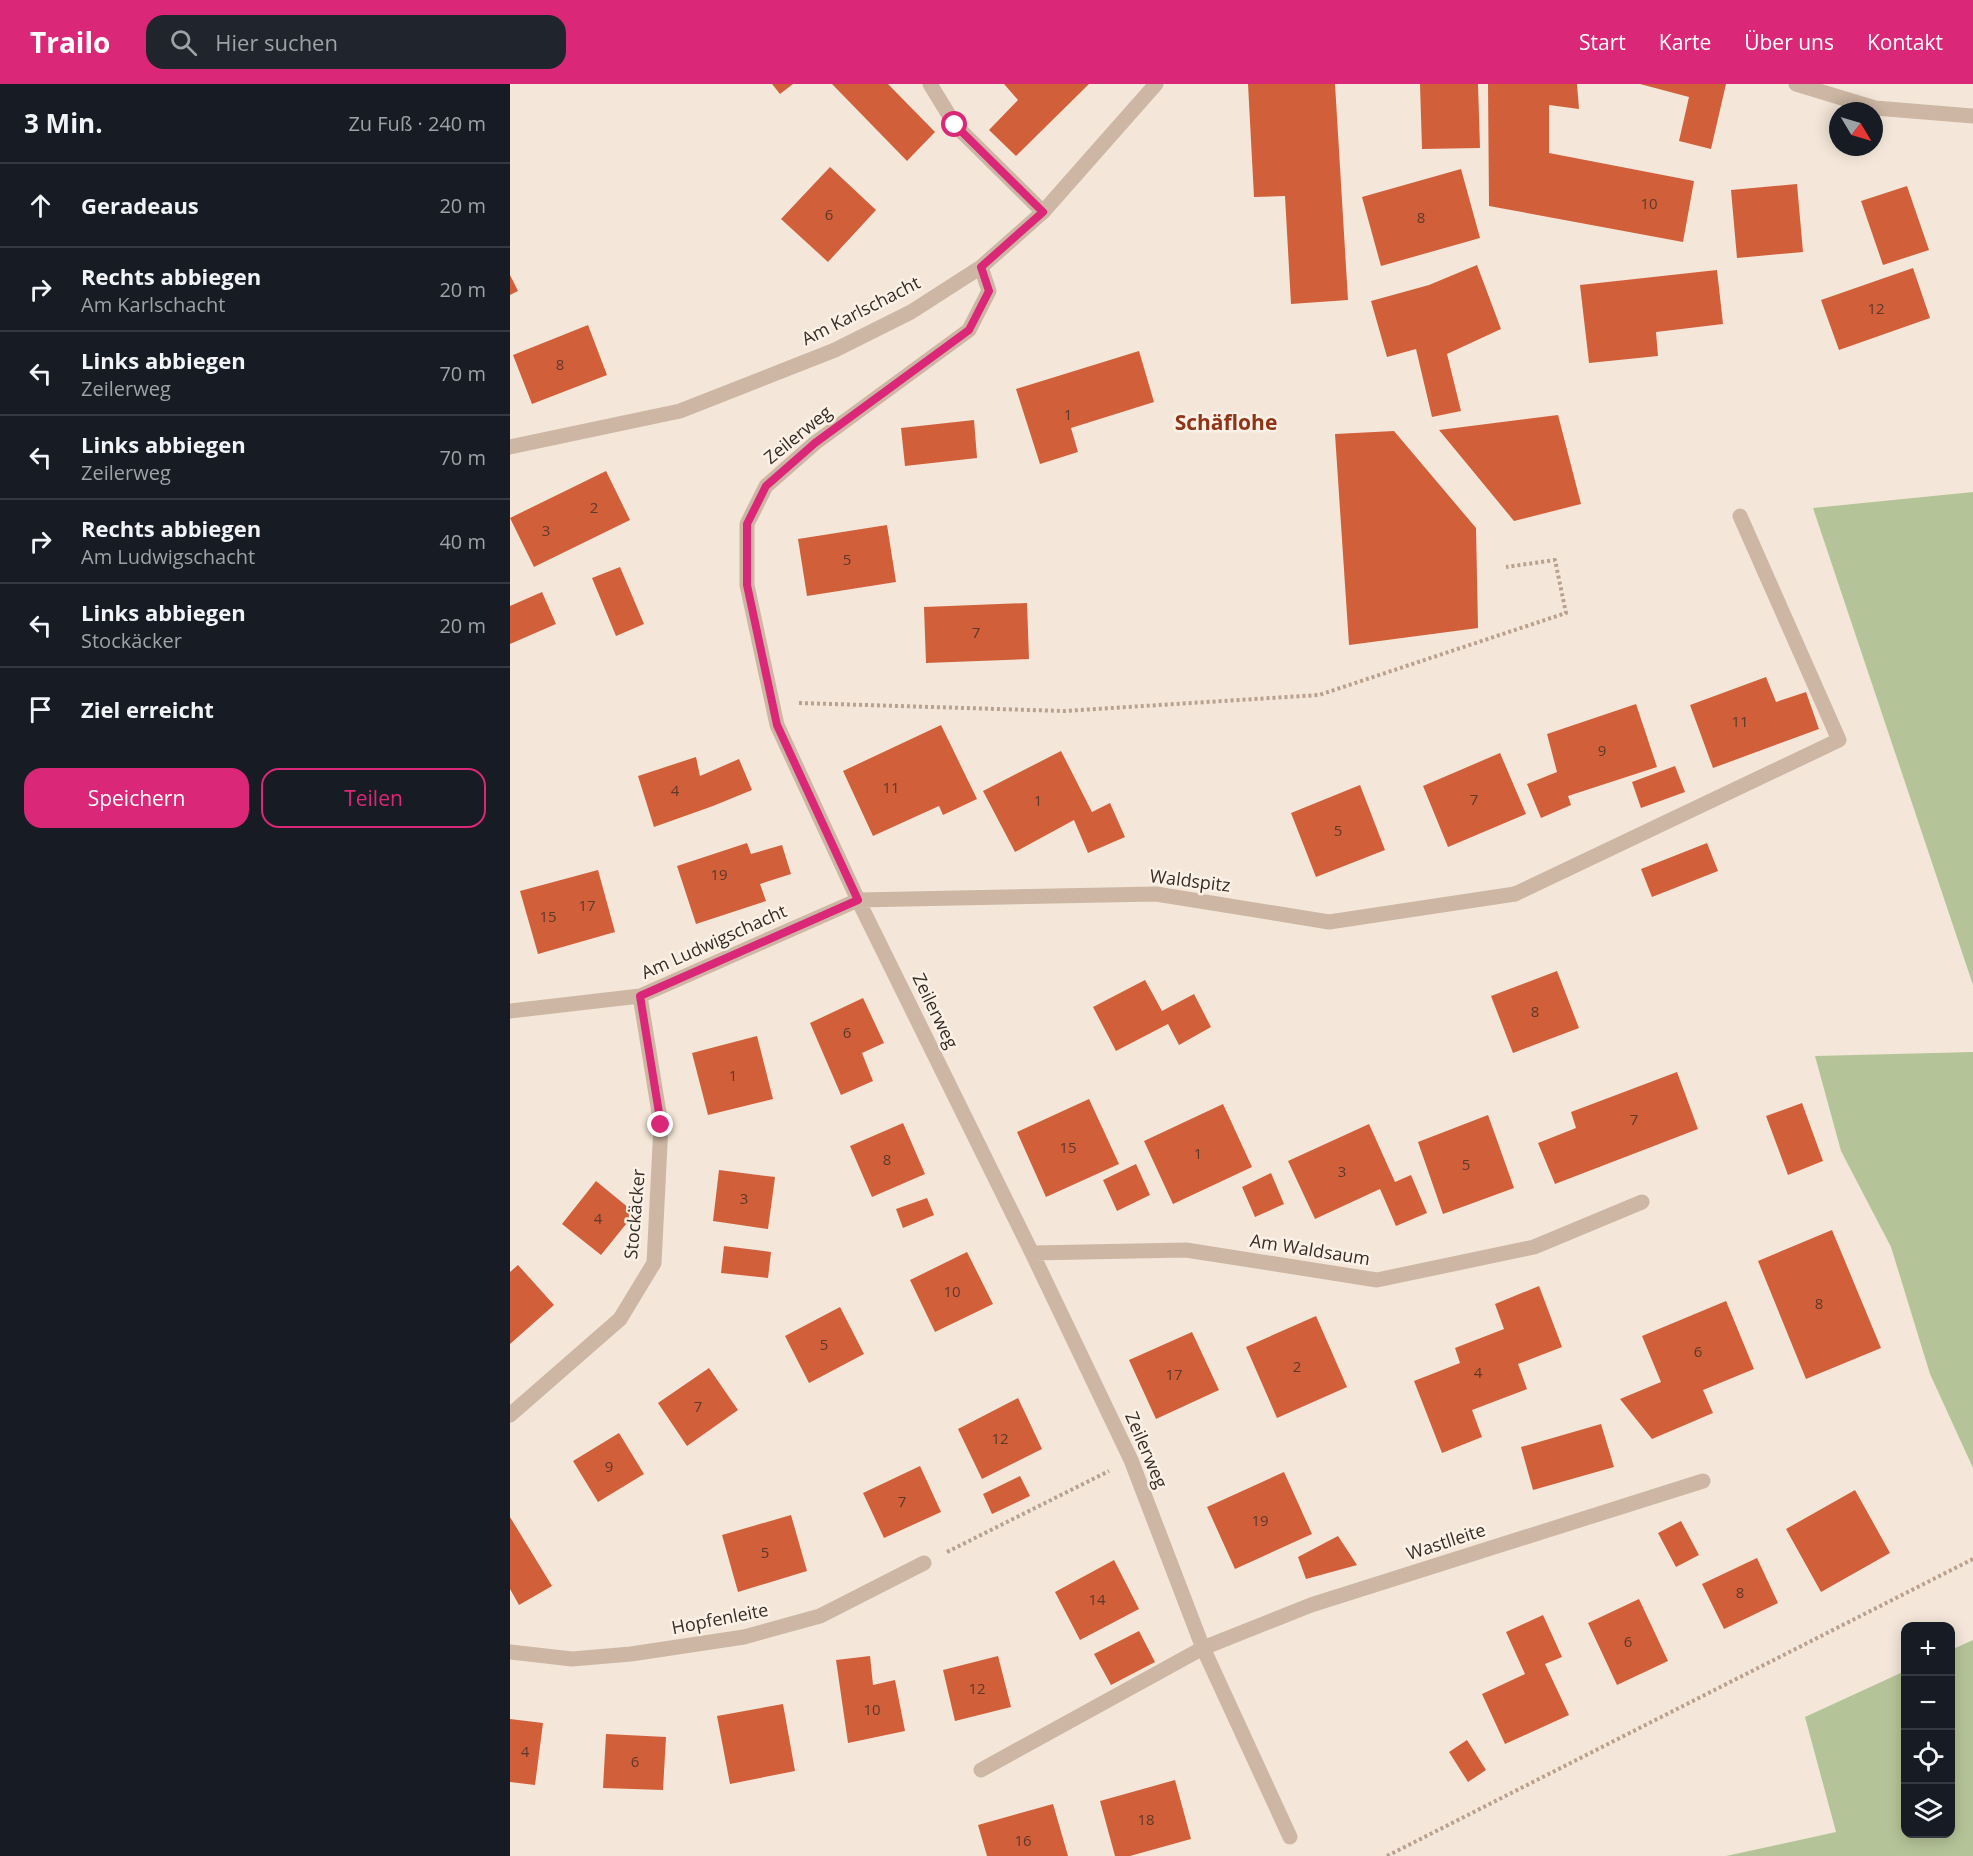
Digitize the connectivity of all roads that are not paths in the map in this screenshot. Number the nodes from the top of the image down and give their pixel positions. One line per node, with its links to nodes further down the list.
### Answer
1 (930, 84): 5 (street)
2 (1156, 84): 5 (street, Am Karlschacht)
3 (1796, 84): 4 (street)
4 (1973, 116)
5 (1043, 212): 6 (street, Am Karlschacht)
6 (981, 267): 7 (street, Am Karlschacht); 9 (street, Zeilerweg)
7 (510, 447)
8 (1740, 516): 9 (street, Waldspitz)
9 (858, 900): 10 (street, Am Ludwigschacht); 13 (street, Zeilerweg)
10 (640, 996): 11 (street, Am Ludwigschacht); 14 (street, Stockäcker)
11 (510, 1011)
12 (1642, 1202): 13 (street, Am Waldsaum)
13 (1032, 1254): 17 (street, Zeilerweg)
14 (510, 1415)
15 (1703, 1481): 17 (street, Wastlleite)
16 (924, 1563): 18 (street, Hopfenleite)
17 (1203, 1648): 19 (street, Wastlleite); 20 (street, Zeilerweg)
18 (510, 1652)
19 (981, 1770)
20 (1290, 1837)

